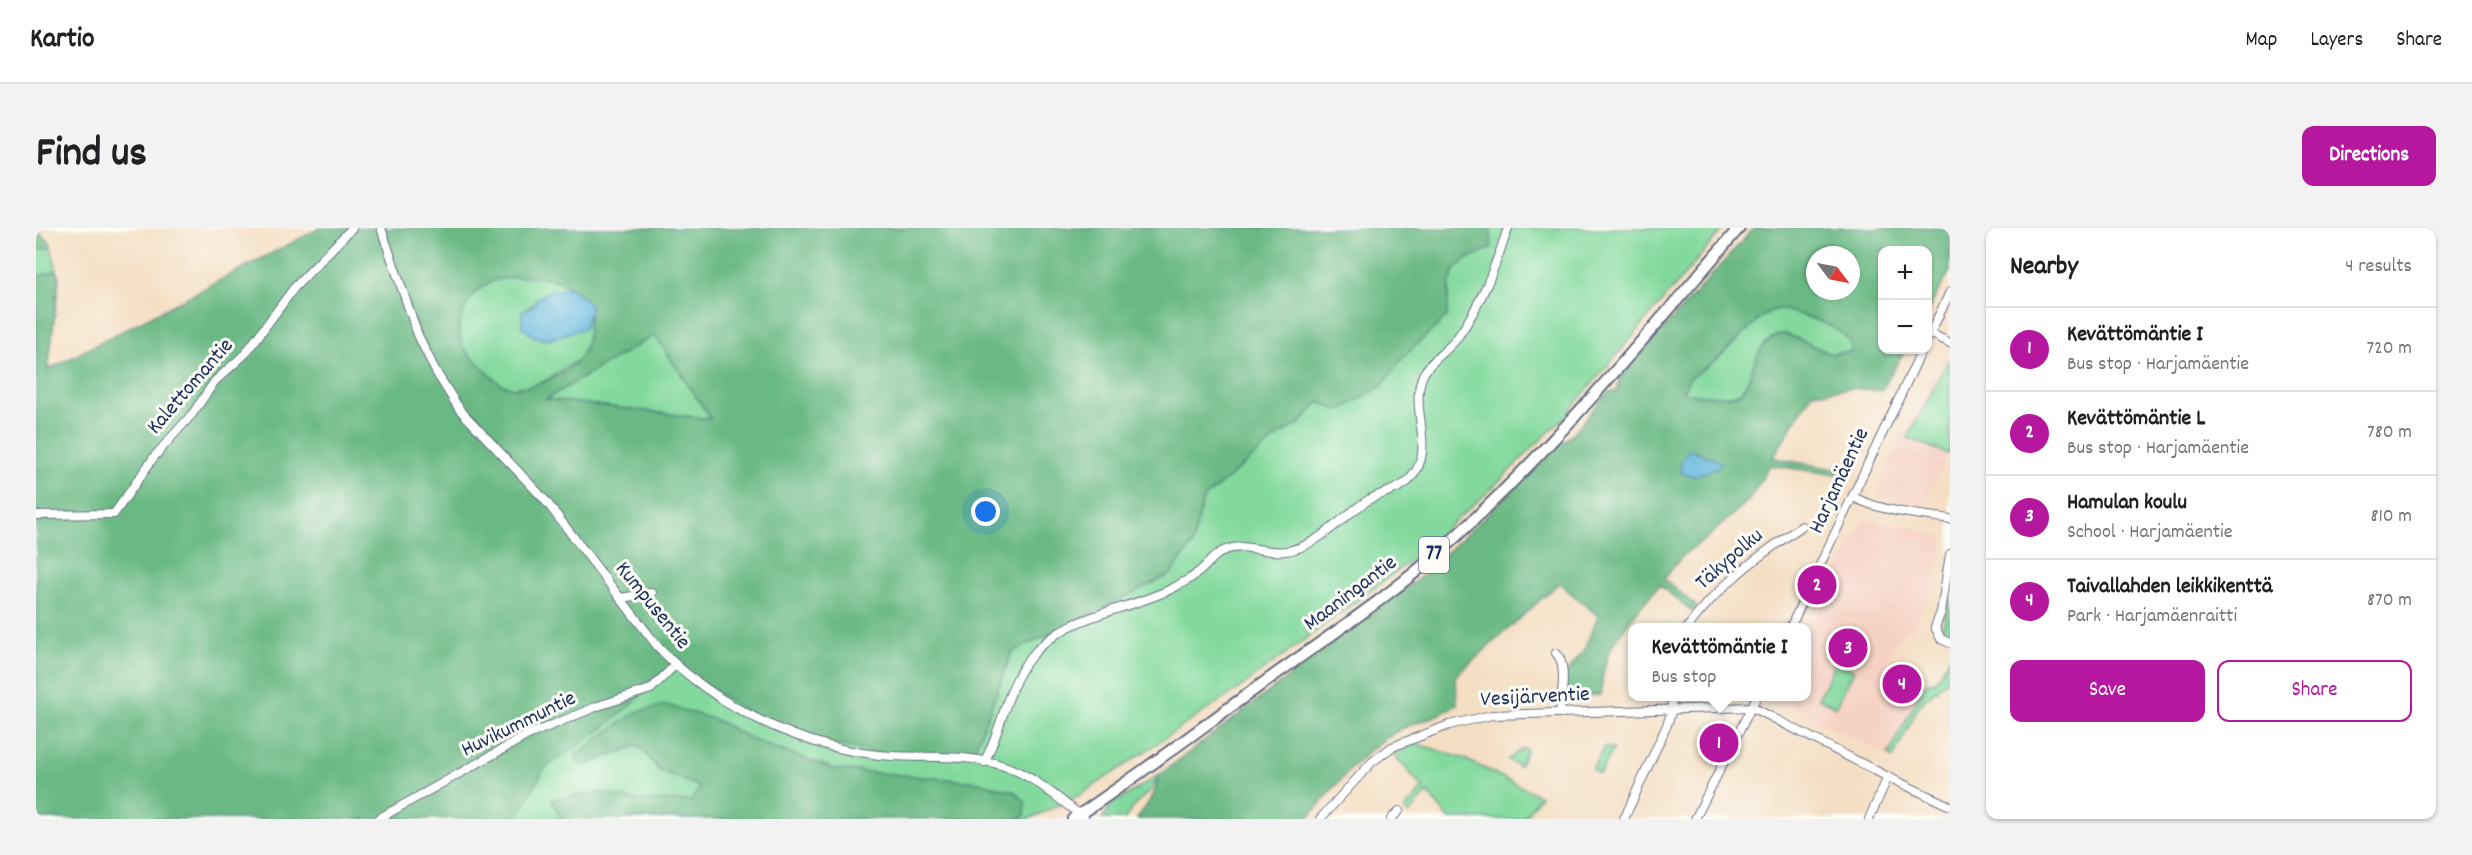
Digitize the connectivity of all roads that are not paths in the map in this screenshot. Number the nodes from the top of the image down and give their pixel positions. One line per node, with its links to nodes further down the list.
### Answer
1 (352, 228): 11 (street, Kalettomantie)
2 (381, 228): 16 (street, Kumpusentie)
3 (1509, 228): 27 (street)
4 (1739, 228): 31 (main road, Maaningantie / 77)
5 (1950, 292): 6 (street)
6 (1932, 329)
7 (1932, 336): 8 (street)
8 (1950, 343)
9 (1920, 354): 10 (street, Harjamäentie)
10 (1853, 497): 12 (street); 18 (street, Harjamäentie)
11 (36, 515)
12 (1950, 519)
13 (1802, 526): 17 (street, Täkypolku)
14 (1950, 554): 19 (street)
15 (652, 593): 16 (street)
16 (620, 598): 21 (street, Kumpusentie)
17 (1690, 623)
18 (1792, 623)
19 (1950, 643)
20 (1556, 653): 26 (street)
21 (675, 665): 27 (street, Kumpusentie); 32 (street, Huvikummuntie)
22 (1671, 701): 25 (street)
23 (1755, 701): 24 (street)
24 (1752, 707): 25 (street, Vesijärventie); 28 (street); 36 (street)
25 (1672, 710): 26 (street, Vesijärventie); 35 (street)
26 (1560, 713): 33 (street, Vesijärventie)
27 (984, 762): 31 (street, Kumpusentie)
28 (1888, 777): 29 (street); 37 (street)
29 (1950, 806)
30 (1399, 811): 34 (street)
31 (1079, 818)
32 (378, 819)
33 (1320, 819)
34 (1391, 819)
35 (1624, 819)
36 (1695, 819)
37 (1869, 819)

